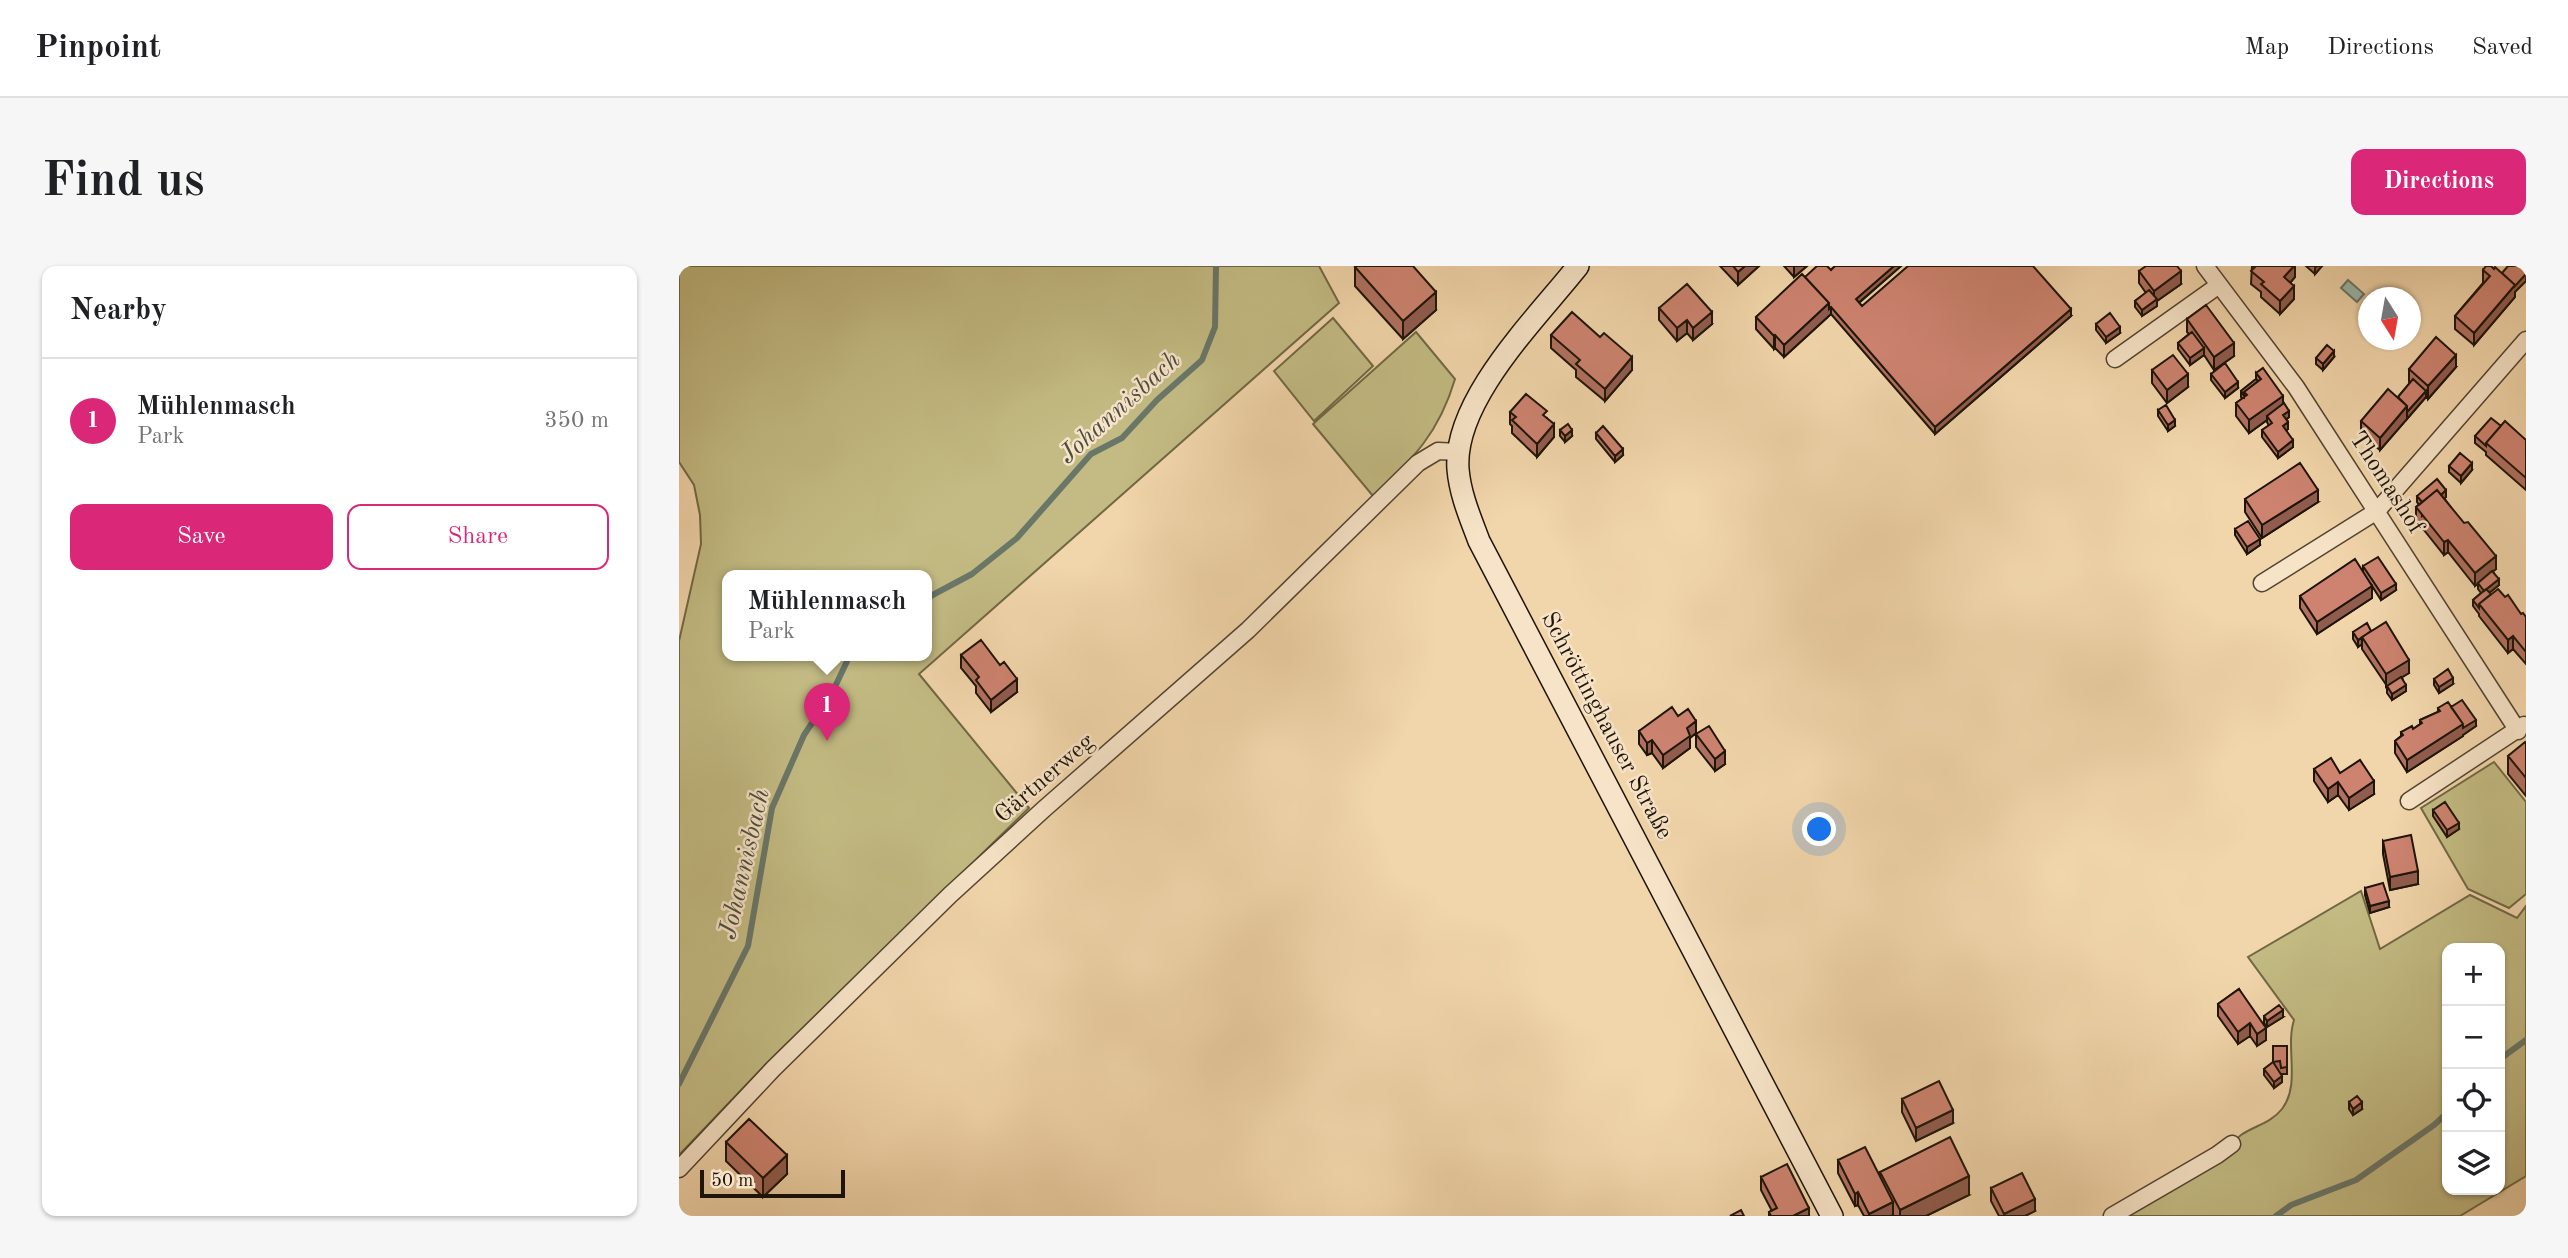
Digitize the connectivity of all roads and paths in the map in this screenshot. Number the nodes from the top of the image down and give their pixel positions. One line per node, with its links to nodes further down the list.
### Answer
1 (1578, 266): 6 (main road, Schröttinghauser Straße)
2 (2205, 266): 3 (street, Thomashof)
3 (2219, 285): 5 (street); 7 (street, Thomashof)
4 (2526, 340): 7 (street)
5 (2115, 359)
6 (1459, 452): 12 (street, Gärtnerweg); 13 (main road, Schröttinghauser Straße)
7 (2377, 511): 8 (street); 9 (street, Thomashof)
8 (2262, 583)
9 (2522, 727): 10 (street)
10 (2409, 801)
11 (2232, 1144): 14 (street)
12 (679, 1169)
13 (1832, 1216)
14 (2112, 1216)

